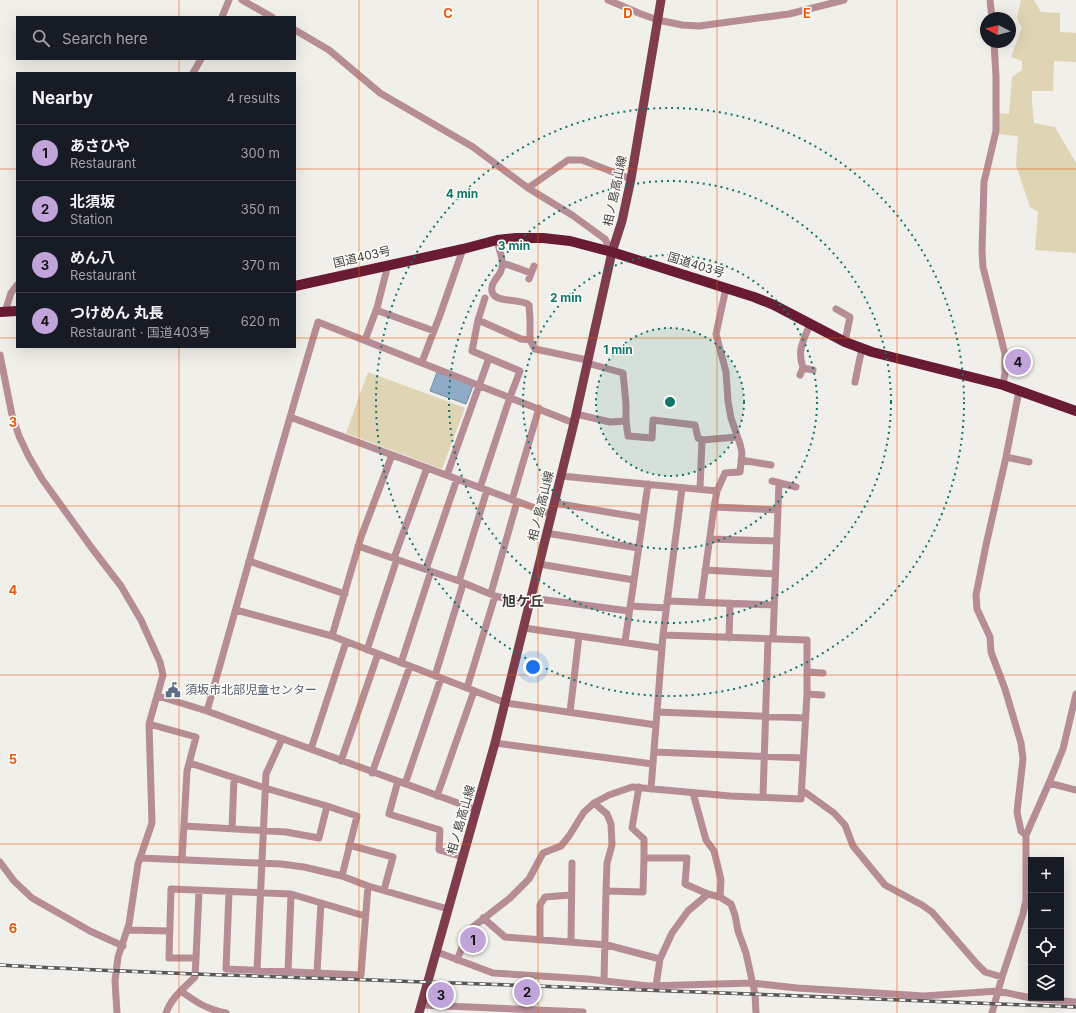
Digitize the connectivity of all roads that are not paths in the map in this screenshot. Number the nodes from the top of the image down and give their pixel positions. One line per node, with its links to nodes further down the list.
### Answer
1 (229, 0): 8 (street)
2 (242, 0): 9 (street)
3 (608, 0): 10 (street)
4 (661, 0): 10 (main road, 相ノ島高山線)
5 (844, 0): 10 (street)
6 (990, 0): 7 (street)
7 (991, 12)
8 (222, 16)
9 (270, 16)
10 (658, 20): 15 (main road, 相ノ島高山線)
11 (296, 31): 16 (street)
12 (994, 48): 45 (street)
13 (200, 60): 14 (street)
14 (194, 72)
15 (631, 179): 16 (street); 19 (main road, 相ノ島高山線)
16 (528, 188): 19 (street)
17 (497, 240): 18 (highway, 国道403号); 19 (highway, 国道403号); 20 (street)
18 (463, 249): 21 (highway, 国道403号); 33 (street)
19 (612, 252): 25 (highway, 国道403号); 41 (main road, 相ノ島高山線)
20 (503, 262): 22 (street); 35 (street)
21 (388, 265): 24 (highway, 国道403号); 28 (street)
22 (531, 273)
23 (16, 286): 30 (street)
24 (296, 286)
25 (726, 288): 32 (highway, 国道403号); 53 (street)
26 (485, 298): 31 (street)
27 (836, 309): 36 (street)
28 (376, 310): 33 (street); 34 (street)
29 (16, 311): 30 (highway)
30 (2, 312)
31 (478, 320): 35 (street); 39 (street)
32 (810, 324): 36 (highway, 国道403号); 42 (street)
33 (434, 331): 40 (street)
34 (365, 340): 40 (street); 50 (street)
35 (530, 340): 41 (street)
36 (845, 342): 37 (highway, 国道403号)
37 (862, 348): 43 (street); 45 (highway, 国道403号)
38 (0, 355): 121 (street)
39 (489, 358): 44 (street); 47 (street)
40 (422, 362): 44 (street)
41 (587, 362): 51 (main road, 相ノ島高山線); 52 (street)
42 (813, 370)
43 (855, 382)
44 (478, 385): 47 (street); 61 (street)
45 (1004, 386): 46 (highway, 国道403号)
46 (1019, 391): 49 (highway, 国道403号); 56 (street)
47 (510, 397): 48 (street); 68 (street)
48 (539, 408): 51 (street); 73 (street)
49 (1076, 411)
50 (290, 417): 55 (street); 85 (street)
51 (575, 418): 52 (street); 62 (main road, 相ノ島高山線)
52 (626, 421): 54 (street)
53 (738, 437): 54 (street); 57 (street)
54 (702, 440): 70 (street)
55 (392, 455): 60 (street); 82 (street)
56 (1006, 457): 58 (street); 157 (street)
57 (741, 460): 59 (street); 72 (street)
58 (1029, 462)
59 (771, 465)
60 (427, 468): 61 (street); 84 (street)
61 (447, 475): 63 (street)
62 (561, 476): 66 (street); 74 (main road, 相ノ島高山線)
63 (456, 479): 68 (street); 87 (street)
64 (772, 481): 65 (street)
65 (779, 483): 67 (street); 76 (street)
66 (648, 484): 69 (street); 78 (street)
67 (796, 487)
68 (480, 488): 71 (street)
69 (682, 488): 70 (street); 97 (street)
70 (700, 489): 72 (street)
71 (487, 490): 73 (street); 91 (street)
72 (717, 491): 75 (street)
73 (514, 501): 77 (street); 93 (street)
74 (554, 503): 77 (main road, 相ノ島高山線); 78 (street)
75 (714, 507): 76 (street); 80 (street)
76 (778, 510): 81 (street)
77 (551, 514): 79 (main road, 相ノ島高山線)
78 (643, 518): 83 (street)
79 (546, 533): 83 (street); 86 (main road, 相ノ島高山線)
80 (710, 539): 81 (street); 88 (street)
81 (776, 541): 89 (street)
82 (358, 546): 84 (street); 92 (street)
83 (638, 548): 90 (street)
84 (396, 558): 87 (street); 110 (street)
85 (249, 561): 92 (street); 100 (street)
86 (539, 564): 90 (street); 94 (main road, 相ノ島高山線)
87 (429, 570): 91 (street); 112 (street)
88 (705, 570): 89 (street); 95 (street)
89 (775, 574): 98 (street)
90 (634, 580): 99 (street)
91 (461, 582): 93 (street); 116 (street)
92 (345, 594): 103 (street)
93 (493, 595): 94 (street); 117 (street)
94 (531, 601): 99 (street); 101 (main road, 相ノ島高山線)
95 (701, 602): 96 (street); 97 (street)
96 (730, 603): 98 (street); 105 (street)
97 (667, 604): 99 (street); 102 (street)
98 (774, 605): 106 (street)
99 (630, 608): 108 (street)
100 (236, 610): 103 (street); 123 (street)
101 (524, 628): 104 (street); 122 (main road, 相ノ島高山線)
102 (663, 635): 105 (street); 109 (street)
103 (332, 636): 107 (street)
104 (579, 636): 108 (street); 124 (street)
105 (729, 638): 106 (street)
106 (770, 639): 114 (street); 126 (street)
107 (346, 642): 110 (street); 132 (street)
108 (625, 642): 109 (street)
109 (662, 648): 125 (street)
110 (367, 650): 111 (street)
111 (378, 654): 112 (street); 136 (street)
112 (401, 663): 113 (street)
113 (410, 666): 116 (street); 139 (street)
114 (807, 672): 115 (street); 118 (street)
115 (823, 673)
116 (438, 677): 117 (street); 141 (street)
117 (470, 690): 122 (street); 149 (street)
118 (807, 694): 120 (street); 127 (street)
119 (1076, 694): 142 (street)
120 (822, 695)
121 (158, 696): 123 (street); 128 (street)
122 (506, 703): 124 (street); 131 (main road, 相ノ島高山線)
123 (207, 711): 130 (street)
124 (570, 712): 129 (street)
125 (657, 712): 126 (street); 129 (street)
126 (766, 717): 127 (street); 134 (street)
127 (805, 718): 135 (street)
128 (149, 724): 137 (street); 159 (street)
129 (656, 725): 133 (street)
130 (282, 739): 132 (street); 144 (street)
131 (496, 743): 138 (street); 153 (main road, 相ノ島高山線)
132 (311, 749): 136 (street)
133 (654, 752): 134 (street); 138 (street)
134 (765, 757): 135 (street); 150 (street)
135 (803, 758): 146 (street)
136 (341, 760): 139 (street)
137 (190, 763): 140 (street); 154 (street)
138 (653, 764): 145 (street)
139 (372, 773): 141 (street)
140 (234, 778): 144 (street); 155 (street)
141 (402, 782): 149 (street); 160 (street)
142 (1049, 783): 147 (street); 157 (street)
143 (639, 787): 145 (street); 151 (street); 161 (street)
144 (265, 788): 152 (street); 156 (street)
145 (651, 789): 148 (street)
146 (802, 790): 150 (street); 194 (street)
147 (1076, 790)
148 (693, 793): 150 (street); 176 (street)
149 (437, 796): 153 (street)
150 (763, 797)
151 (594, 803): 170 (street); 180 (street)
152 (328, 806): 156 (street); 158 (street)
153 (476, 810): 160 (main road, 相ノ島高山線)
154 (185, 826): 155 (street); 162 (street)
155 (232, 829): 156 (street)
156 (264, 831): 164 (street)
157 (1026, 835): 194 (street)
158 (349, 845): 166 (street); 168 (street)
159 (141, 858): 162 (street); 181 (street)
160 (463, 858): 178 (main road, 相ノ島高山線)
161 (644, 858): 170 (street); 174 (street)
162 (182, 859): 164 (street)
163 (0, 862): 186 (street)
164 (262, 863): 166 (street); 172 (street)
165 (572, 863): 175 (street)
166 (342, 876): 167 (street)
167 (368, 886): 168 (street); 179 (street)
168 (384, 890): 178 (street)
169 (199, 891): 171 (street); 182 (street); 188 (street)
170 (606, 891): 185 (street)
171 (229, 892): 172 (street); 191 (street)
172 (261, 893): 173 (street); 191 (street)
173 (291, 894): 177 (street); 192 (street)
174 (708, 894): 176 (street); 189 (street)
175 (571, 895): 183 (street); 184 (street)
176 (720, 897): 196 (street)
177 (321, 903): 179 (street); 193 (street)
178 (448, 909): 187 (main road, 相ノ島高山線)
179 (365, 916): 193 (street)
180 (483, 918): 183 (street); 190 (street)
181 (127, 930): 182 (street); 186 (street)
182 (170, 931): 188 (street)
183 (540, 940): 184 (street)
184 (571, 942): 185 (street)
185 (605, 945): 189 (street); 195 (street)
186 (123, 946): 204 (street)
187 (437, 952): 190 (street); 203 (main road, 相ノ島高山線)
188 (196, 958): 198 (street)
189 (660, 959): 197 (street)
190 (457, 960): 195 (street)
191 (257, 970): 192 (street)
192 (288, 972): 193 (street)
193 (317, 972)
194 (1002, 977): 199 (street)
195 (604, 981): 197 (street)
196 (752, 983): 197 (street); 199 (street); 208 (street)
197 (656, 986)
198 (181, 991): 205 (street); 206 (street)
199 (998, 991): 200 (street); 209 (street)
200 (1028, 997)
201 (1064, 1001): 202 (street)
202 (1076, 1002)
203 (420, 1009): 207 (street)
204 (117, 1013)
205 (166, 1013)
206 (226, 1013)
207 (583, 1013)
208 (756, 1013)
209 (992, 1013)

